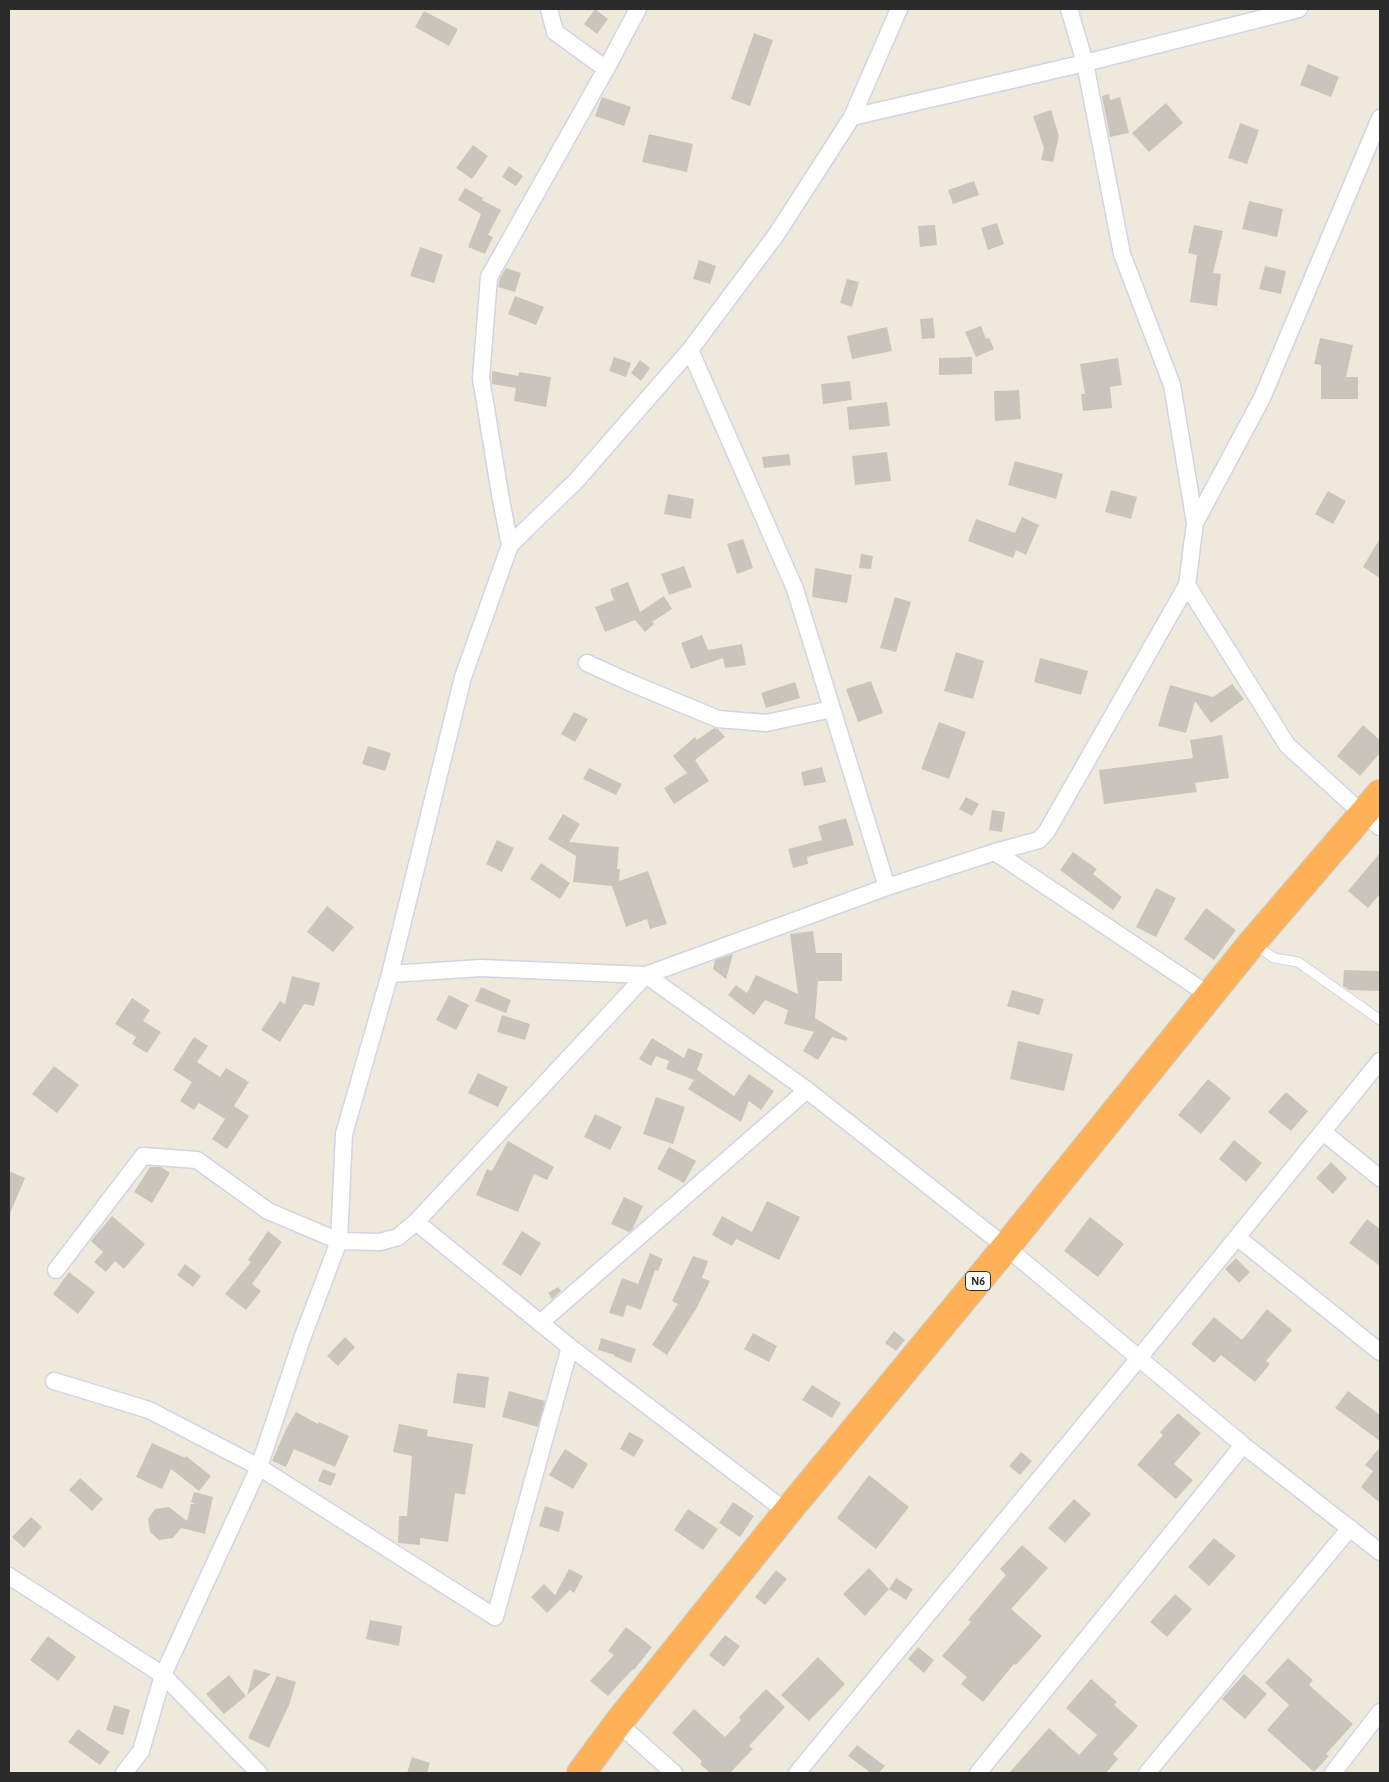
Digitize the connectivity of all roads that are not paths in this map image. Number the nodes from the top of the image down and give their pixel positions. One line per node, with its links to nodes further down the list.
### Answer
1 (549, 9): 7 (street)
2 (638, 9): 7 (street)
3 (899, 9): 8 (street)
4 (1069, 9): 6 (street)
5 (1299, 9): 6 (street)
6 (1085, 63): 8 (street); 11 (street)
7 (606, 69): 12 (street)
8 (852, 117): 10 (street)
9 (1380, 118): 11 (street)
10 (690, 350): 12 (street); 15 (street)
11 (1196, 523): 13 (street)
12 (510, 545): 21 (street)
13 (1187, 585): 17 (street); 18 (street)
14 (587, 663): 15 (street)
15 (832, 709): 19 (street)
16 (1380, 794): 17 (highway, N6)
17 (1372, 821): 20 (highway, N6)
18 (994, 852): 19 (street); 23 (street)
19 (887, 887): 22 (street)
20 (1252, 943): 23 (highway, N6); 24 (lane)
21 (390, 974): 22 (street); 31 (street)
22 (646, 975): 26 (street); 29 (street)
23 (1209, 995): 32 (highway, N6)
24 (1380, 1020)
25 (1380, 1061): 27 (street)
26 (807, 1090): 32 (street); 34 (street)
27 (1323, 1132): 28 (street); 30 (street)
28 (1380, 1178)
29 (416, 1222): 31 (street); 34 (street)
30 (1237, 1237): 36 (street); 37 (street)
31 (339, 1242): 33 (street); 40 (street)
32 (1006, 1247): 37 (street); 41 (highway, N6)
33 (56, 1270)
34 (540, 1323): 35 (street)
35 (570, 1347): 40 (street); 41 (street)
36 (1380, 1352)
37 (1139, 1358): 39 (street); 52 (street)
38 (54, 1381): 40 (street)
39 (1243, 1445): 42 (street); 53 (street)
40 (259, 1467): 45 (street)
41 (787, 1512): 47 (highway, N6)
42 (1350, 1528): 43 (street); 54 (street)
43 (1380, 1552)
44 (9, 1576): 45 (street)
45 (163, 1676): 48 (street); 49 (street)
46 (1380, 1712): 55 (street)
47 (618, 1723): 50 (highway, N6); 51 (street)
48 (124, 1773)
49 (258, 1773)
50 (581, 1773)
51 (674, 1773)
52 (797, 1773)
53 (978, 1773)
54 (1148, 1773)
55 (1332, 1773)

